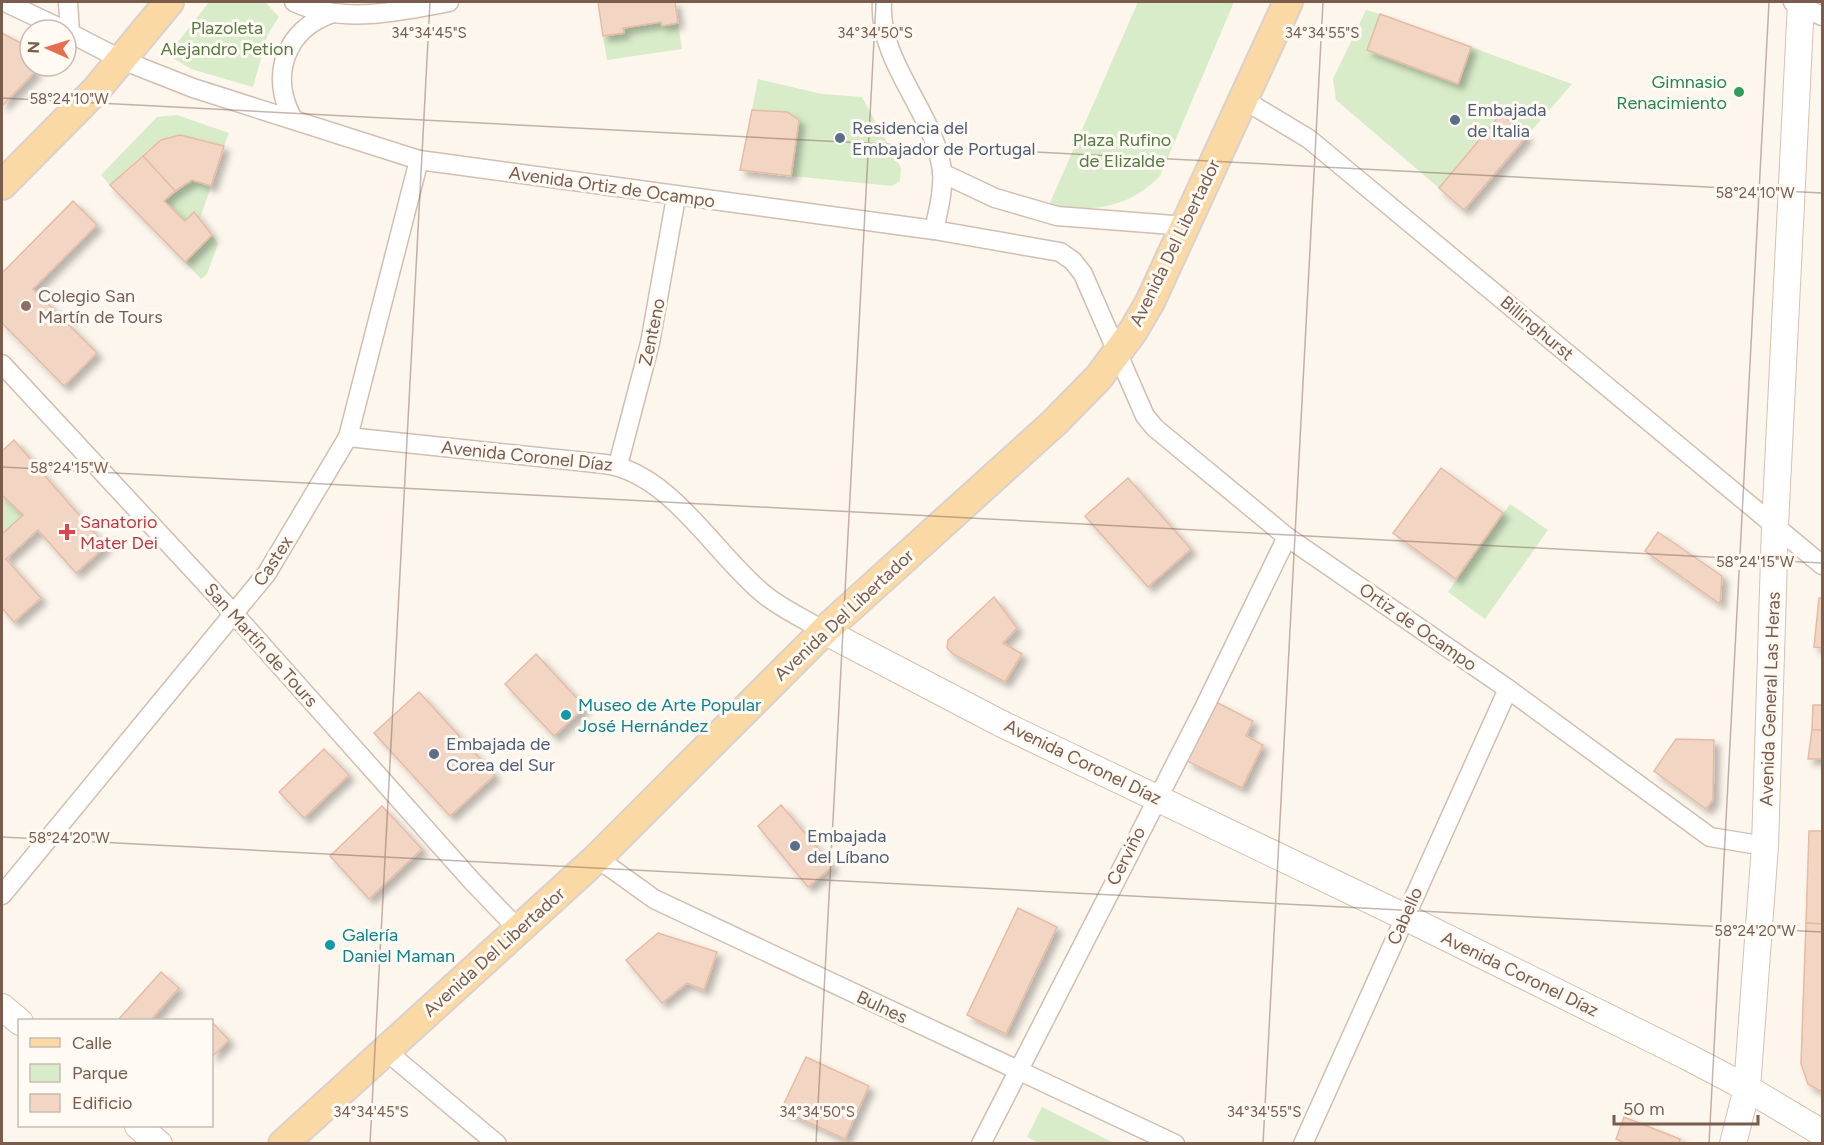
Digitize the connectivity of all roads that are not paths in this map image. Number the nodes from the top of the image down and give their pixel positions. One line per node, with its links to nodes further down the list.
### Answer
1 (5, 2): 11 (street, Avenida Ortiz de Ocampo)
2 (68, 2): 12 (street)
3 (169, 2): 14 (main road)
4 (294, 2): 9 (street)
5 (450, 2): 9 (street)
6 (882, 2): 18 (street)
7 (1288, 2): 15 (main road, Avenida Del Libertador)
8 (1798, 2): 10 (street); 27 (main road, Avenida General Las Heras)
9 (333, 13): 16 (street)
10 (1822, 16)
11 (39, 18)
12 (67, 18)
13 (78, 37): 14 (street, Avenida Ortiz de Ocampo)
14 (122, 60): 16 (street, Avenida Ortiz de Ocampo); 19 (main road)
15 (1244, 100): 21 (main road, Avenida Del Libertador); 27 (street, Billinghurst)
16 (293, 119): 17 (street, Avenida Ortiz de Ocampo)
17 (419, 160): 20 (street, Avenida Ortiz de Ocampo); 25 (street, Castex)
18 (942, 173): 21 (street); 22 (street)
19 (2, 185)
20 (676, 197): 22 (street, Avenida Ortiz de Ocampo); 26 (street, Zenteno)
21 (1186, 226): 23 (main road, Avenida Del Libertador)
22 (934, 230): 23 (street, Avenida Ortiz de Ocampo)
23 (1117, 353): 28 (street, Ortiz de Ocampo); 31 (main road, Avenida Del Libertador)
24 (2, 364): 30 (street, San Martín de Tours)
25 (348, 437): 26 (street, Avenida Coronel Díaz); 30 (street, Castex)
26 (618, 465): 31 (street, Avenida Coronel Díaz)
27 (1776, 526): 29 (street, Billinghurst); 34 (main road, Avenida General Las Heras)
28 (1287, 537): 32 (street, Ortiz de Ocampo); 33 (street, Cerviño)
29 (1822, 565)
30 (235, 615): 36 (street, Castex); 38 (street, San Martín de Tours)
31 (824, 631): 33 (main road, Avenida Coronel Díaz); 35 (main road, Avenida Del Libertador)
32 (1508, 689): 34 (street, Ortiz de Ocampo); 37 (street, Cabello)
33 (1156, 798): 37 (main road, Avenida Coronel Díaz); 42 (street, Cerviño)
34 (1765, 846): 43 (main road, Avenida General Las Heras)
35 (597, 858): 38 (main road, Avenida Del Libertador); 42 (street, Bulnes)
36 (2, 895)
37 (1405, 917): 43 (main road, Avenida Coronel Díaz); 51 (street, Cabello)
38 (518, 929): 41 (main road, Avenida Del Libertador)
39 (2, 1007): 40 (main road)
40 (18, 1020)
41 (385, 1050): 47 (main road, Avenida Del Libertador); 48 (street)
42 (1017, 1071): 49 (street, Cerviño); 50 (street, Bulnes)
43 (1747, 1088): 45 (main road, Avenida Coronel Díaz); 52 (main road, Avenida General Las Heras)
44 (140, 1127): 46 (main road)
45 (1822, 1133)
46 (159, 1143)
47 (283, 1143)
48 (497, 1143)
49 (981, 1143)
50 (1175, 1143)
51 (1303, 1143)
52 (1733, 1143)

